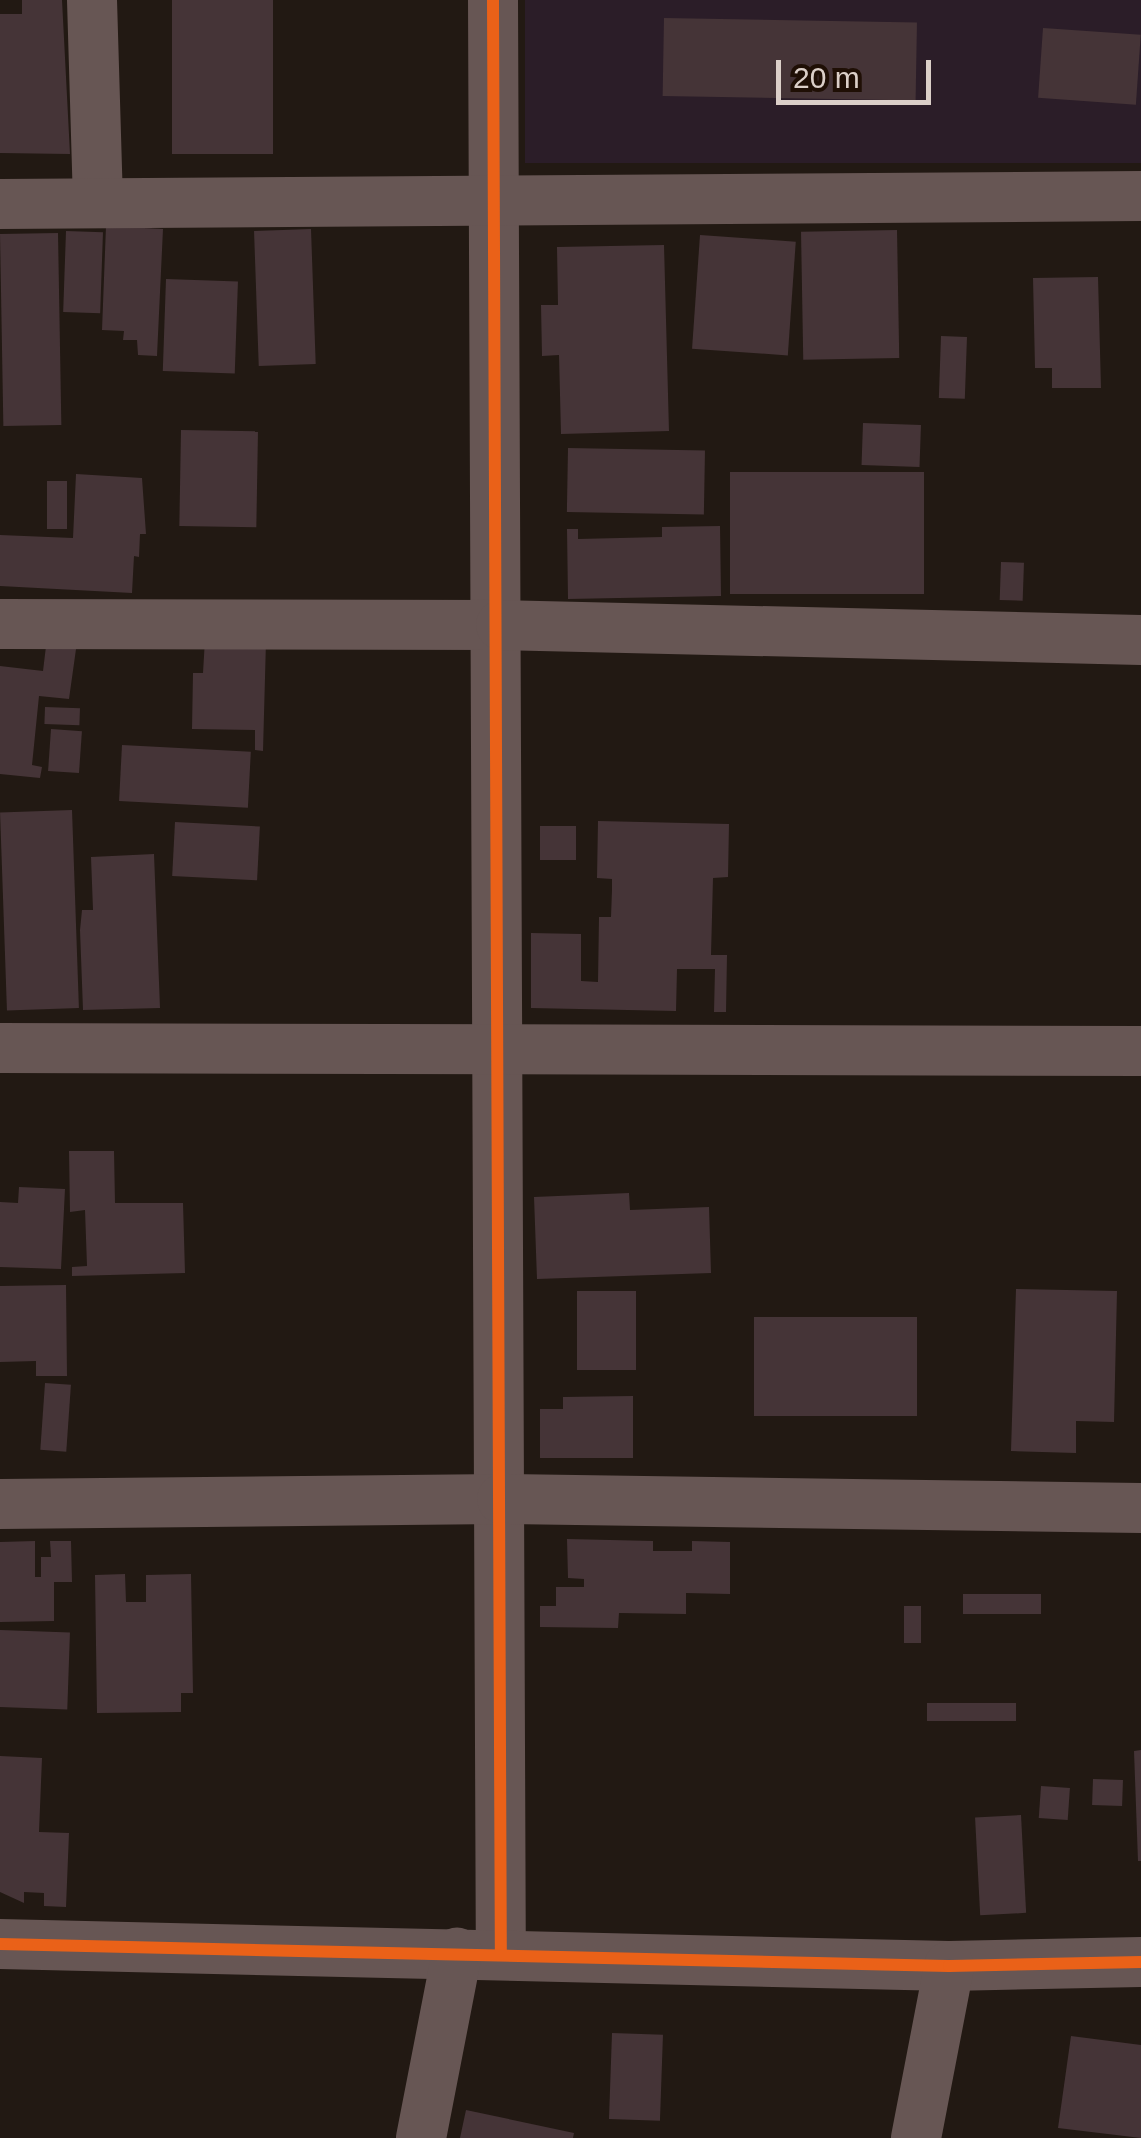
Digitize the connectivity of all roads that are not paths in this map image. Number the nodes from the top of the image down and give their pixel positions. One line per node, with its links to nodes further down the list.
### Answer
1 (92, 0): 5 (street)
2 (493, 0): 4 (street)
3 (1141, 196): 4 (street)
4 (492, 201): 5 (street); 8 (street)
5 (98, 203): 6 (street)
6 (0, 204)
7 (0, 624): 8 (street)
8 (500, 625): 9 (street); 11 (street)
9 (1141, 640)
10 (0, 1048): 11 (street)
11 (500, 1048): 12 (street); 13 (street)
12 (1141, 1050)
13 (502, 1499): 14 (street); 15 (street); 17 (street)
14 (0, 1504)
15 (1141, 1508)
16 (0, 1944): 17 (street)
17 (479, 1953): 19 (street); 20 (street)
18 (1141, 1962): 19 (street)
19 (949, 1966): 21 (street)
20 (420, 2138)
21 (916, 2138)

